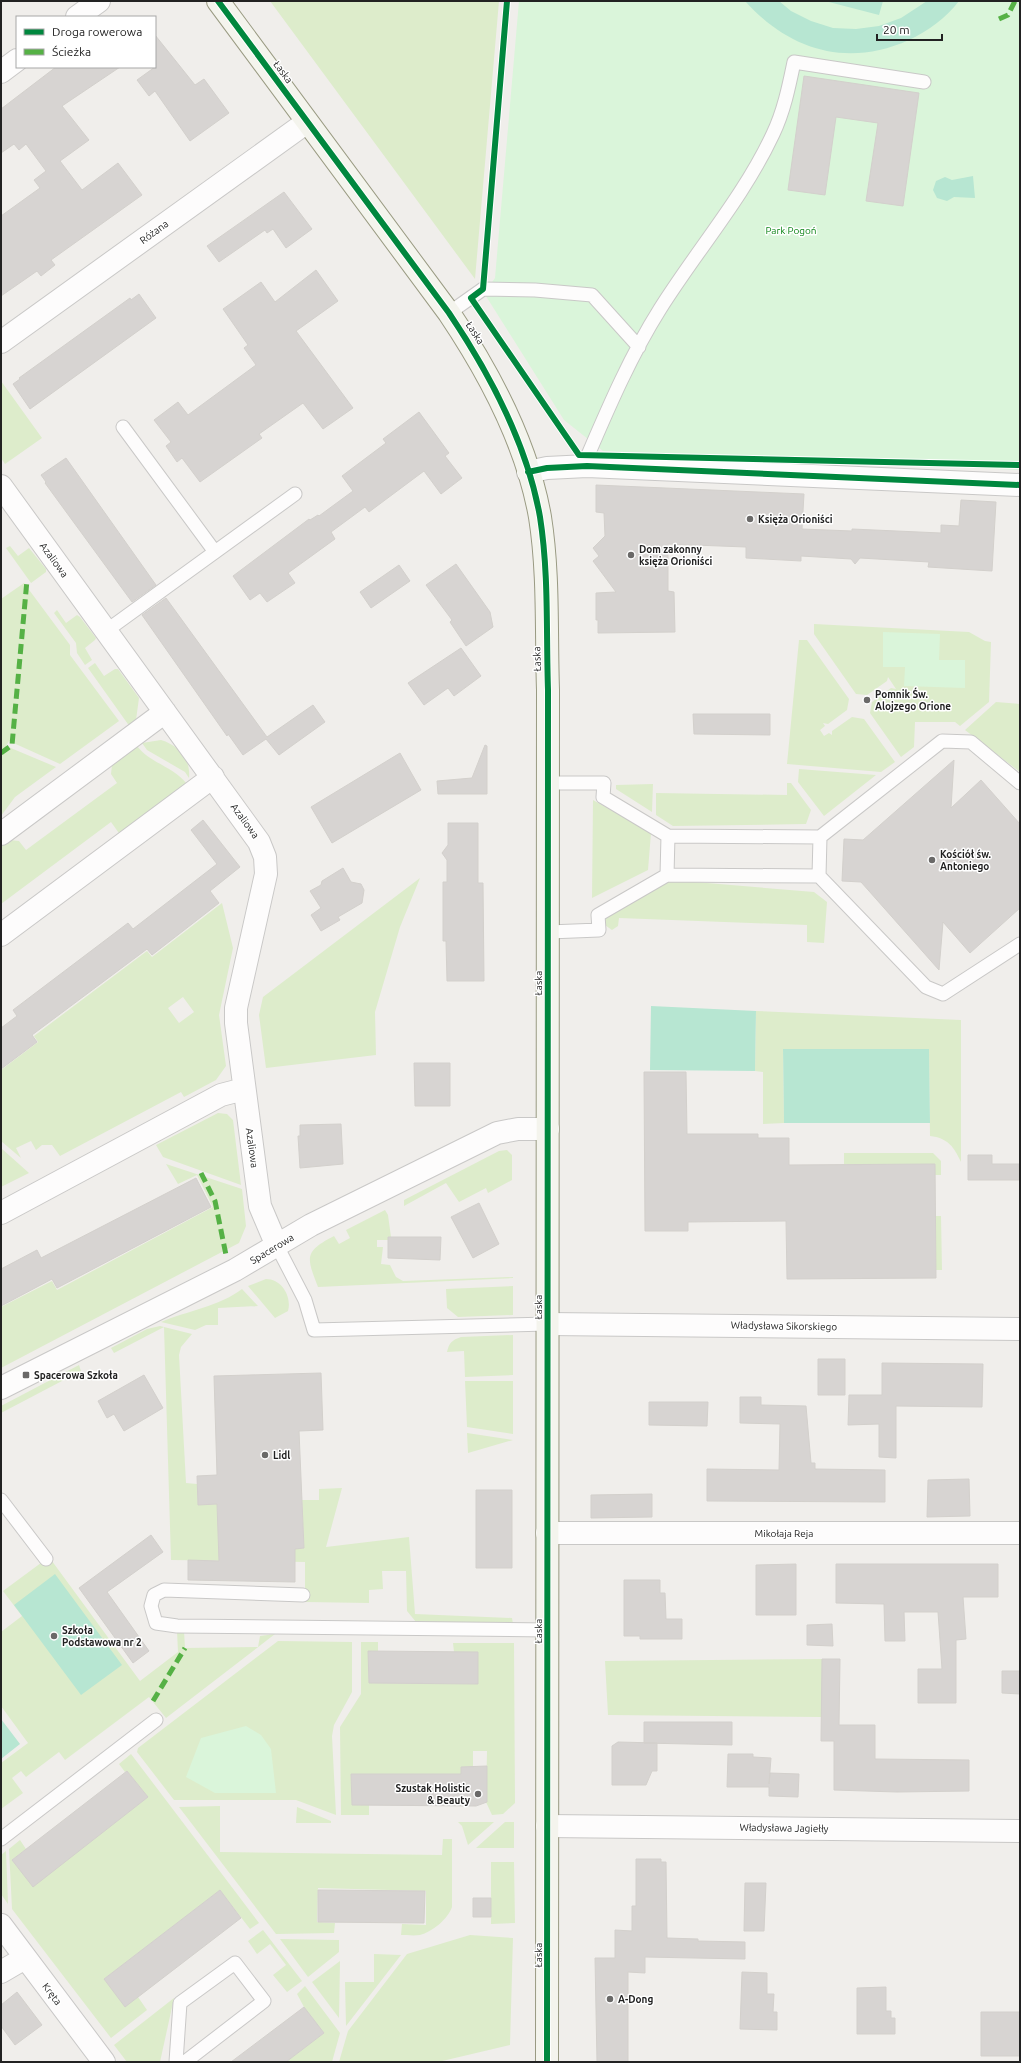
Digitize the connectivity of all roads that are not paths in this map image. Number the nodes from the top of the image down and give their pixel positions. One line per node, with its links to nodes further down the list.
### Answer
1 (99, 1): 3 (street)
2 (218, 1): 7 (street, Łaska)
3 (78, 16)
4 (16, 61): 5 (street)
5 (1, 72)
6 (924, 82): 10 (lane)
7 (307, 122): 8 (street, Łaska); 9 (street, Różana)
8 (449, 313): 10 (lane); 13 (street, Łaska)
9 (1, 342)
10 (639, 347): 12 (lane)
11 (123, 427): 17 (lane)
12 (587, 466): 13 (street); 14 (street)
13 (528, 472): 21 (street, Łaska)
14 (1020, 485)
15 (1, 486): 18 (street, Azaliowa)
16 (295, 494): 17 (lane)
17 (215, 552): 18 (lane)
18 (106, 631): 19 (street, Azaliowa)
19 (165, 712): 20 (street, Azaliowa); 23 (street)
20 (213, 777): 29 (street); 31 (street, Azaliowa)
21 (548, 783): 24 (lane); 28 (street, Łaska)
22 (1020, 783): 25 (lane)
23 (1, 834)
24 (668, 836): 25 (lane); 26 (lane)
25 (820, 837): 27 (lane)
26 (667, 875): 27 (lane); 28 (lane)
27 (819, 876): 30 (lane)
28 (549, 932): 32 (street, Łaska)
29 (1, 935)
30 (1020, 944)
31 (244, 1089): 33 (street); 34 (street, Azaliowa)
32 (548, 1129): 34 (street, Spacerowa); 35 (street, Łaska)
33 (1, 1213)
34 (277, 1246): 35 (lane); 37 (street, Spacerowa)
35 (548, 1324): 36 (street, Władysława Sikorskiego); 39 (street, Łaska)
36 (1020, 1329)
37 (1, 1388)
38 (1, 1500): 41 (lane)
39 (547, 1533): 40 (street, Mikołaja Reja); 43 (street, Łaska)
40 (1020, 1533)
41 (46, 1559)
42 (303, 1595): 43 (lane)
43 (548, 1630): 45 (street, Łaska)
44 (156, 1720): 47 (lane)
45 (547, 1826): 46 (street, Władysława Jagiełły); 54 (street, Łaska)
46 (1020, 1831)
47 (1, 1839)
48 (1, 1925): 49 (street, Kręta)
49 (26, 1958): 50 (street); 51 (street, Kręta)
50 (1, 1972)
51 (104, 2062)
52 (176, 2062): 53 (lane)
53 (185, 2062)
54 (547, 2062)

